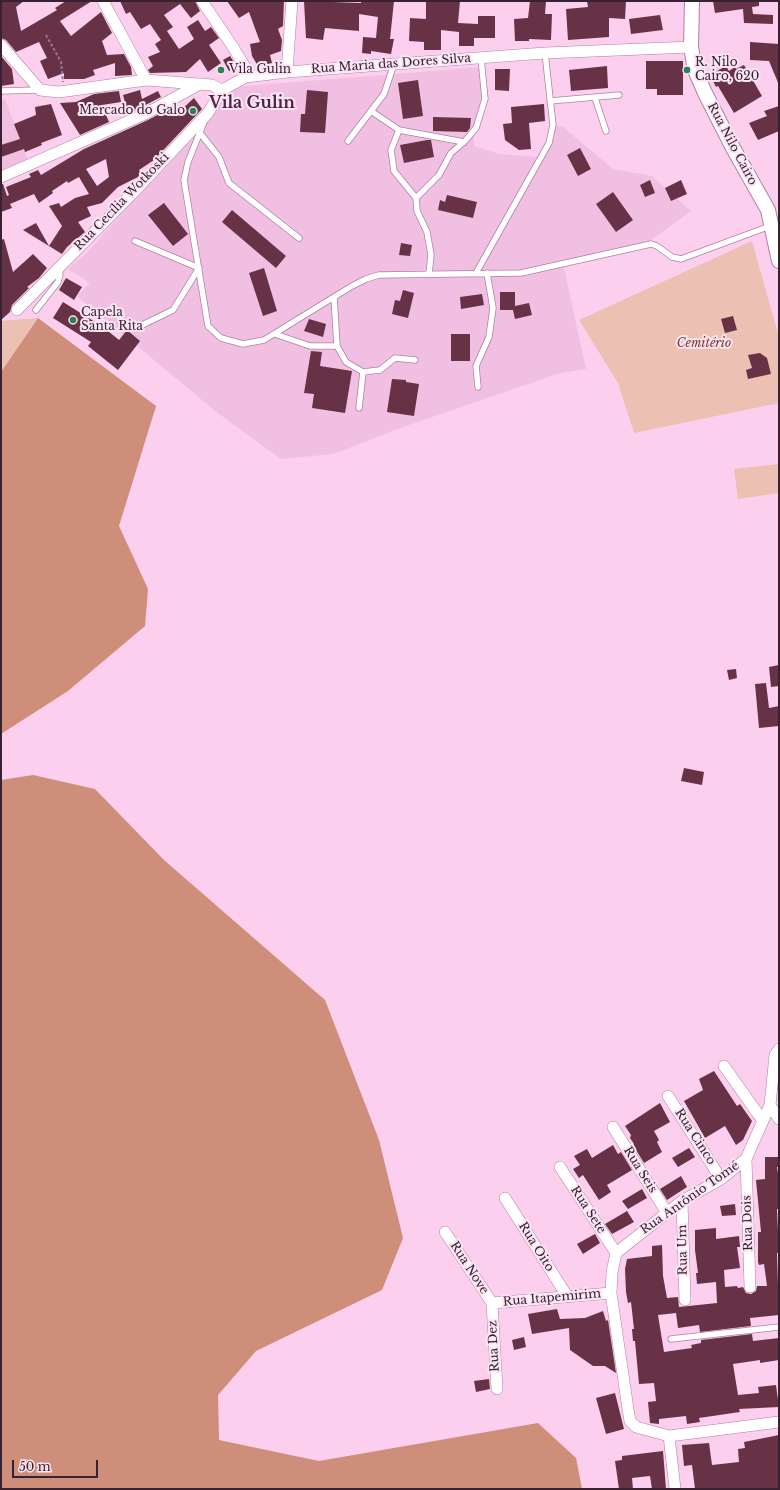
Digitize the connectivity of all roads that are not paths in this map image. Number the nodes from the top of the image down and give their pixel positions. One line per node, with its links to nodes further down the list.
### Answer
1 (103, 1): 12 (street)
2 (202, 1): 11 (street)
3 (292, 1): 10 (street)
4 (692, 1): 6 (street, Rua Nilo Cairo)
5 (1, 45): 14 (street)
6 (691, 47): 7 (street, Rua Maria das Dores Silva); 29 (street, Rua Nilo Cairo)
7 (545, 53): 8 (street, Rua Maria das Dores Silva); 19 (lane)
8 (481, 58): 9 (street, Rua Maria das Dores Silva); 26 (lane)
9 (394, 64): 10 (street, Rua Maria das Dores Silva); 20 (lane)
10 (287, 72): 11 (street, Rua Maria das Dores Silva)
11 (246, 77): 15 (street, Rua Maria das Dores Silva)
12 (146, 80): 13 (street); 14 (street)
13 (200, 83): 15 (street); 27 (street)
14 (40, 90): 16 (lane)
15 (222, 90): 21 (street, Rua Cecília Wotkoski)
16 (1, 91)
17 (619, 95): 18 (lane)
18 (595, 98): 19 (lane); 23 (lane)
19 (550, 102): 35 (lane)
20 (371, 111): 22 (lane); 25 (lane)
21 (208, 113): 24 (lane); 34 (street, Rua Cecília Wotkoski)
22 (399, 130): 26 (lane); 28 (lane)
23 (606, 131)
24 (200, 133): 30 (lane); 33 (lane)
25 (348, 141)
26 (464, 142): 28 (lane)
27 (1, 177)
28 (416, 198): 37 (lane)
29 (771, 218): 32 (street, Rua Nilo Cairo); 36 (lane)
30 (299, 238)
31 (135, 241): 33 (lane)
32 (779, 261)
33 (199, 268): 41 (lane); 42 (lane)
34 (55, 271): 39 (street, Rua Cecília Wotkoski); 40 (lane)
35 (476, 273): 36 (lane); 37 (lane)
36 (487, 273): 46 (lane)
37 (429, 274): 38 (lane)
38 (334, 297): 42 (lane); 43 (lane)
39 (17, 310)
40 (36, 310)
41 (136, 328)
42 (275, 334): 43 (lane)
43 (337, 346): 45 (lane)
44 (415, 360): 45 (lane)
45 (363, 372): 47 (lane)
46 (478, 387)
47 (359, 408)
48 (779, 1048): 51 (street, Rua Antônio Tomé)
49 (724, 1066): 53 (street)
50 (668, 1096): 57 (street, Rua Cinco)
51 (770, 1105): 52 (street); 53 (street, Rua Antônio Tomé)
52 (779, 1119)
53 (763, 1121): 55 (street, Rua Antônio Tomé)
54 (613, 1127): 60 (street, Rua Seis)
55 (746, 1158): 57 (street, Rua Antônio Tomé); 63 (street, Rua Dois)
56 (560, 1167): 62 (street, Rua Sete)
57 (721, 1179): 59 (street, Rua Antônio Tomé)
58 (505, 1198): 65 (street, Rua Oito)
59 (682, 1201): 60 (street, Rua Antônio Tomé); 66 (street, Rua Um)
60 (667, 1213): 62 (street, Rua Antônio Tomé)
61 (445, 1232): 67 (street, Rua Nove)
62 (616, 1253): 64 (street)
63 (750, 1287)
64 (611, 1293): 65 (street, Rua Itapemirim); 72 (street)
65 (567, 1296): 67 (street, Rua Itapemirim)
66 (685, 1300)
67 (492, 1304): 70 (street, Rua Dez)
68 (779, 1326): 69 (lane)
69 (671, 1339)
70 (497, 1389)
71 (779, 1422): 72 (street)
72 (669, 1436): 73 (street)
73 (675, 1489)

